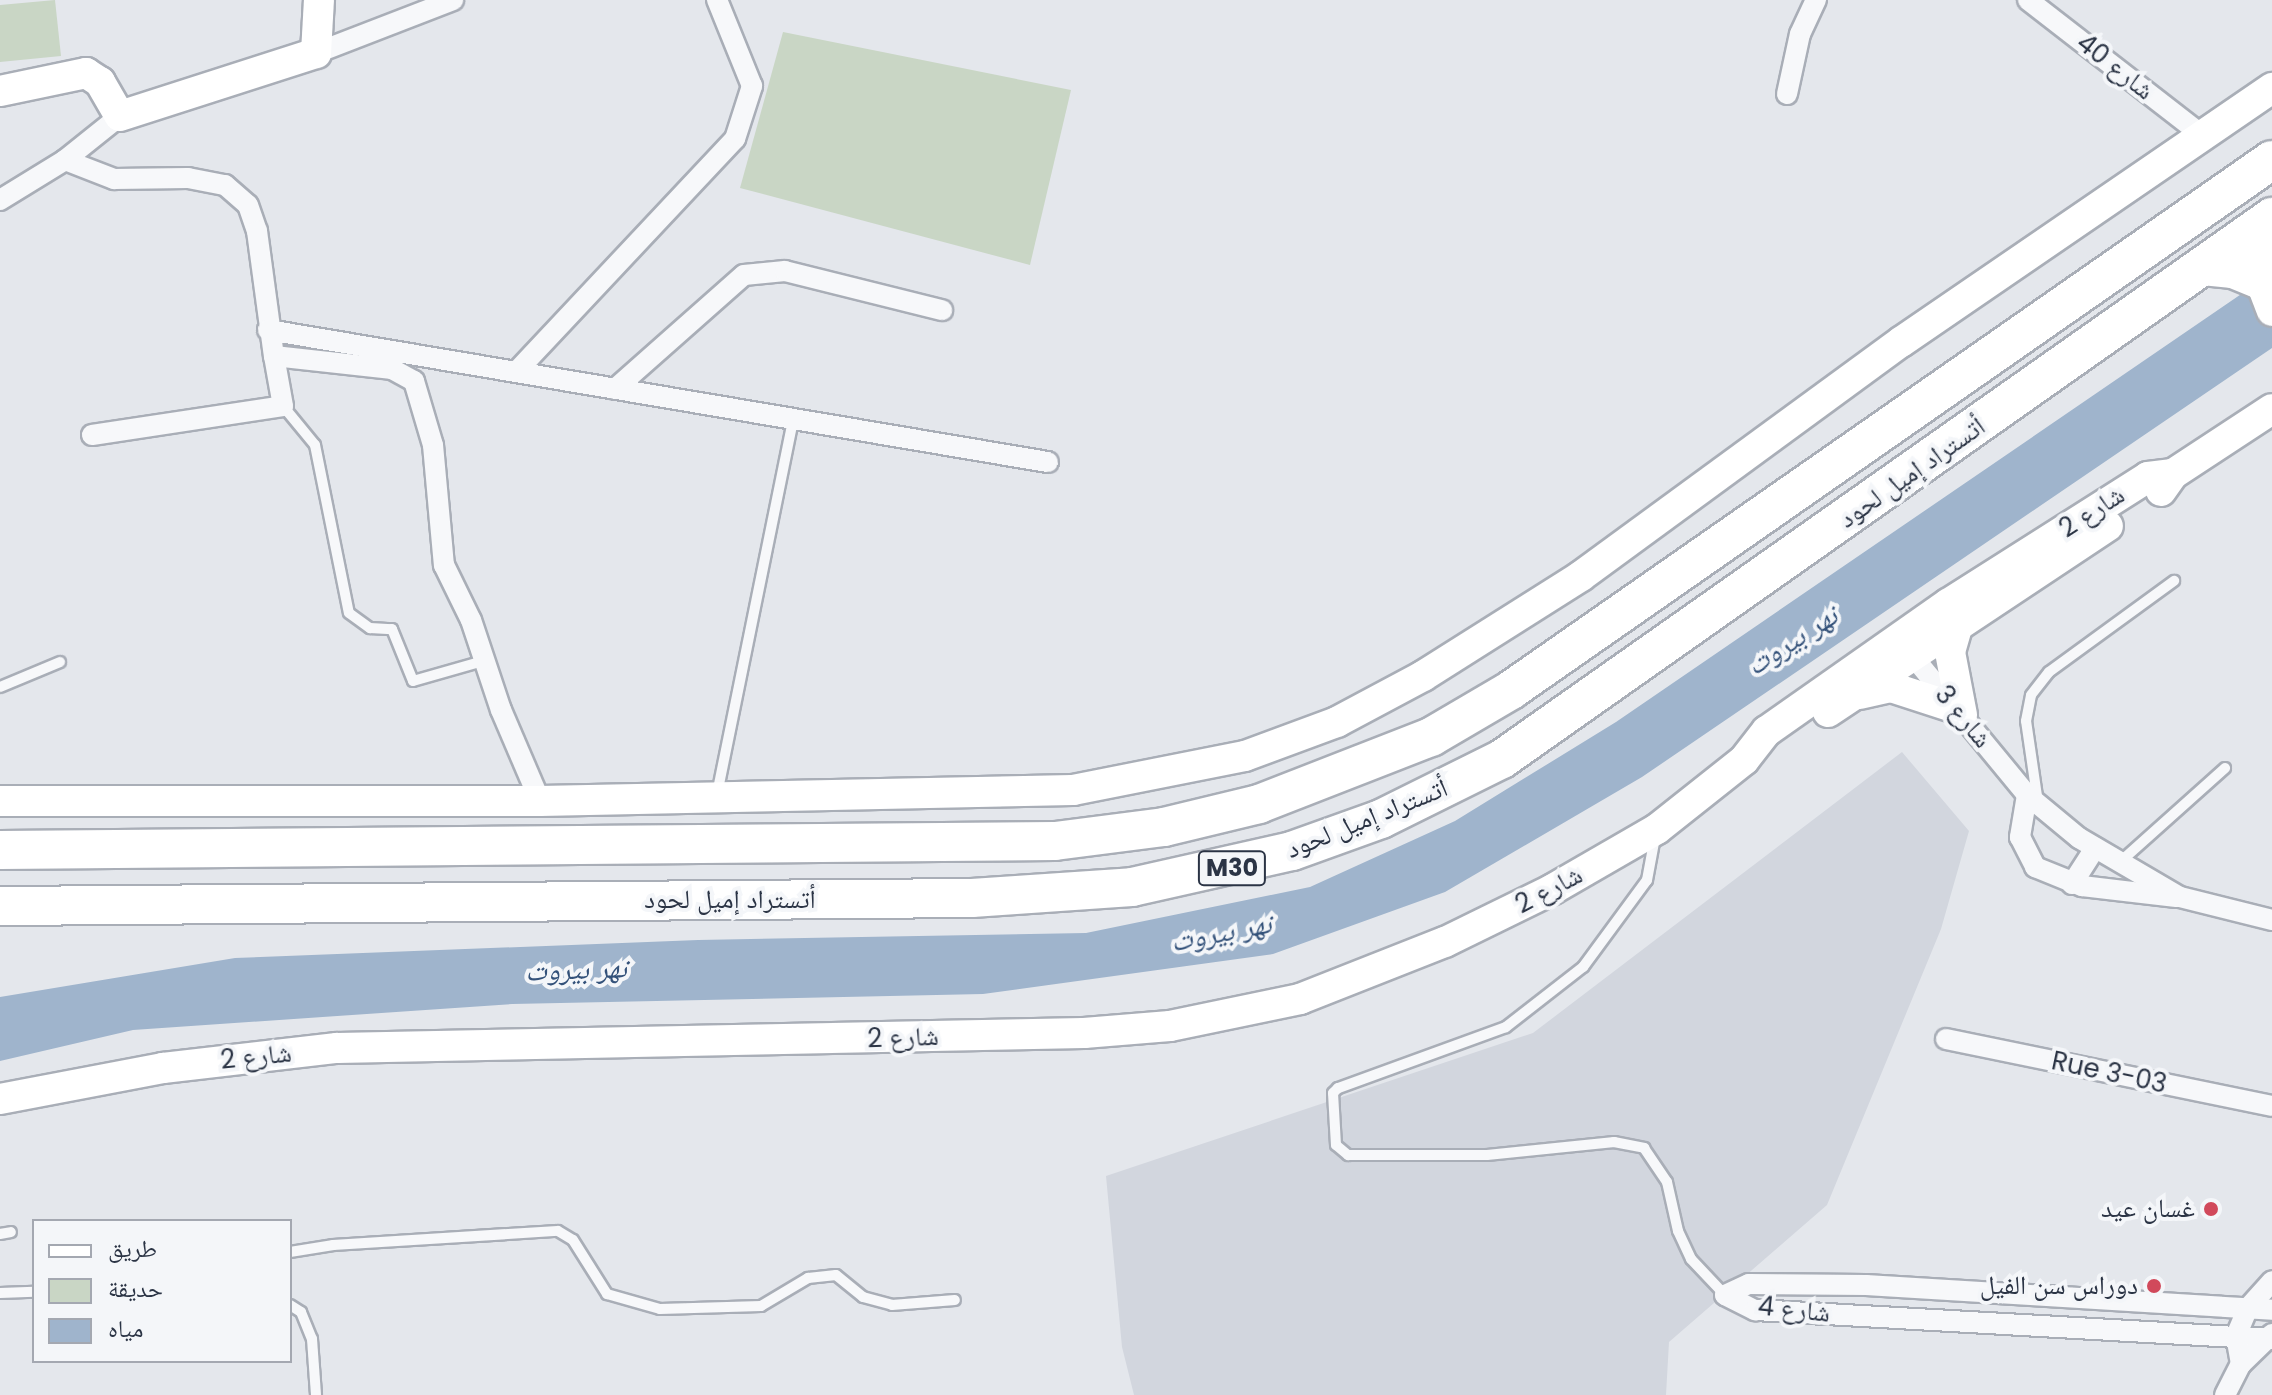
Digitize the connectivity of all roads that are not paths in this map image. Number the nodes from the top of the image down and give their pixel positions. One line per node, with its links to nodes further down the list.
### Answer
1 (319, 0): 6 (street)
2 (453, 0): 6 (street)
3 (717, 0): 22 (street)
4 (1816, 0): 9 (street)
5 (2028, 0): 11 (street, شارع 40)
6 (316, 53): 10 (street)
7 (2272, 88): 11 (street)
8 (0, 91): 10 (street)
9 (1787, 94)
10 (120, 116): 12 (street)
11 (2201, 134): 40 (street)
12 (65, 160): 14 (street); 20 (street)
13 (2272, 160): 46 (highway, أتستراد إميل لحود / M30)
14 (0, 200)
15 (2272, 217): 17 (highway, أتستراد إميل لحود / M30)
16 (2272, 228): 18 (highway)
17 (2203, 266): 18 (highway); 50 (highway, أتستراد إميل لحود / M30)
18 (2266, 295)
19 (942, 310): 23 (street)
20 (268, 330): 21 (street); 22 (street)
21 (274, 356): 24 (street); 33 (street)
22 (516, 372): 23 (street)
23 (615, 389): 26 (street)
24 (283, 406): 27 (street); 33 (lane)
25 (2272, 409): 29 (street, شارع 2)
26 (793, 419): 28 (street); 40 (lane)
27 (92, 435)
28 (1048, 462)
29 (2173, 474): 31 (street, شارع 2); 32 (street, شارع 2)
30 (2174, 581): 41 (lane)
31 (1958, 624): 32 (street, شارع 2); 37 (street)
32 (1905, 648): 36 (street, شارع 2); 37 (street, شارع 3); 38 (street, شارع 2)
33 (483, 661): 43 (street)
34 (60, 662): 35 (lane)
35 (0, 687)
36 (1847, 699): 37 (street); 38 (street, شارع 2)
37 (1959, 712): 41 (street, شارع 3)
38 (1744, 760): 44 (street, شارع 2)
39 (2225, 768): 47 (lane)
40 (717, 794): 43 (street)
41 (2033, 800): 45 (street, شارع 3); 48 (street, شارع 3)
42 (0, 801): 43 (street)
43 (540, 801)
44 (1657, 829): 53 (street, شارع 2); 59 (lane)
45 (2095, 848): 47 (street, شارع 3); 48 (street)
46 (0, 850)
47 (2120, 862): 49 (street, شارع 3)
48 (2072, 884): 49 (street, شارع 3)
49 (2180, 897): 51 (street, شارع 3)
50 (0, 906)
51 (2272, 920)
52 (1946, 1039): 54 (street, Rue 3-03)
53 (0, 1099)
54 (2272, 1106)
55 (292, 1252): 61 (lane)
56 (2272, 1281): 63 (street)
57 (32, 1292): 58 (lane)
58 (0, 1293)
59 (1725, 1295): 60 (street, شارع 4); 65 (street, شارع 4)
60 (2046, 1298): 63 (street, شارع 4); 65 (lane)
61 (955, 1300)
62 (292, 1306): 69 (lane)
63 (2248, 1308): 64 (street, شارع 4); 66 (street)
64 (2272, 1310)
65 (2048, 1326): 66 (street, شارع 4)
66 (2236, 1336): 67 (street, شارع 4); 68 (street)
67 (2271, 1338): 68 (street)
68 (2241, 1364): 70 (street)
69 (316, 1395)
70 (2225, 1395)

